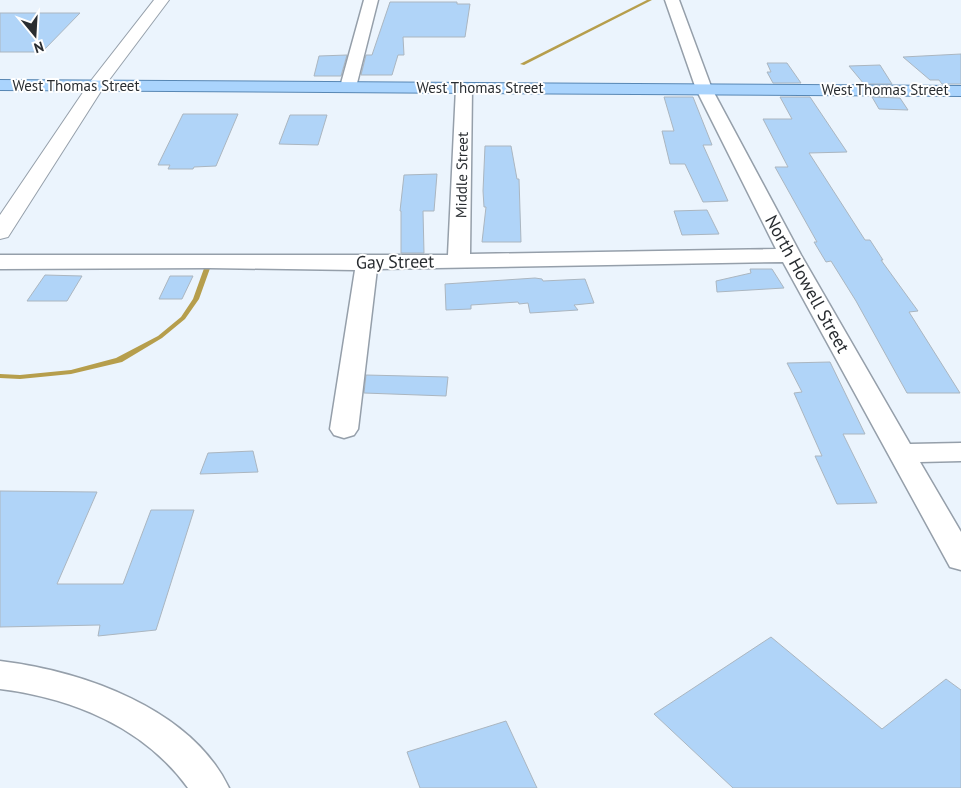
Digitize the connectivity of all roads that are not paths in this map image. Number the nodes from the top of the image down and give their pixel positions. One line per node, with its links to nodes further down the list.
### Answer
1 (162, 0): 5 (main road)
2 (371, 0): 6 (street)
3 (672, 0): 8 (street, North Howell Street)
4 (0, 85): 5 (main road, West Thomas Street)
5 (96, 86): 6 (main road, West Thomas Street); 10 (main road)
6 (348, 87): 7 (main road, West Thomas Street)
7 (464, 88): 8 (main road, West Thomas Street); 12 (street, Middle Street)
8 (704, 89): 9 (main road, West Thomas Street); 11 (street, North Howell Street)
9 (961, 91)
10 (0, 232)
11 (790, 255): 12 (street, Gay Street); 17 (street, North Howell Street)
12 (460, 261): 14 (street, Gay Street)
13 (0, 262): 14 (street, Gay Street)
14 (367, 263): 15 (street)
15 (344, 429)
16 (961, 452): 17 (street)
17 (900, 453): 18 (street, North Howell Street)
18 (961, 558)
19 (0, 675): 20 (street)
20 (210, 788)

